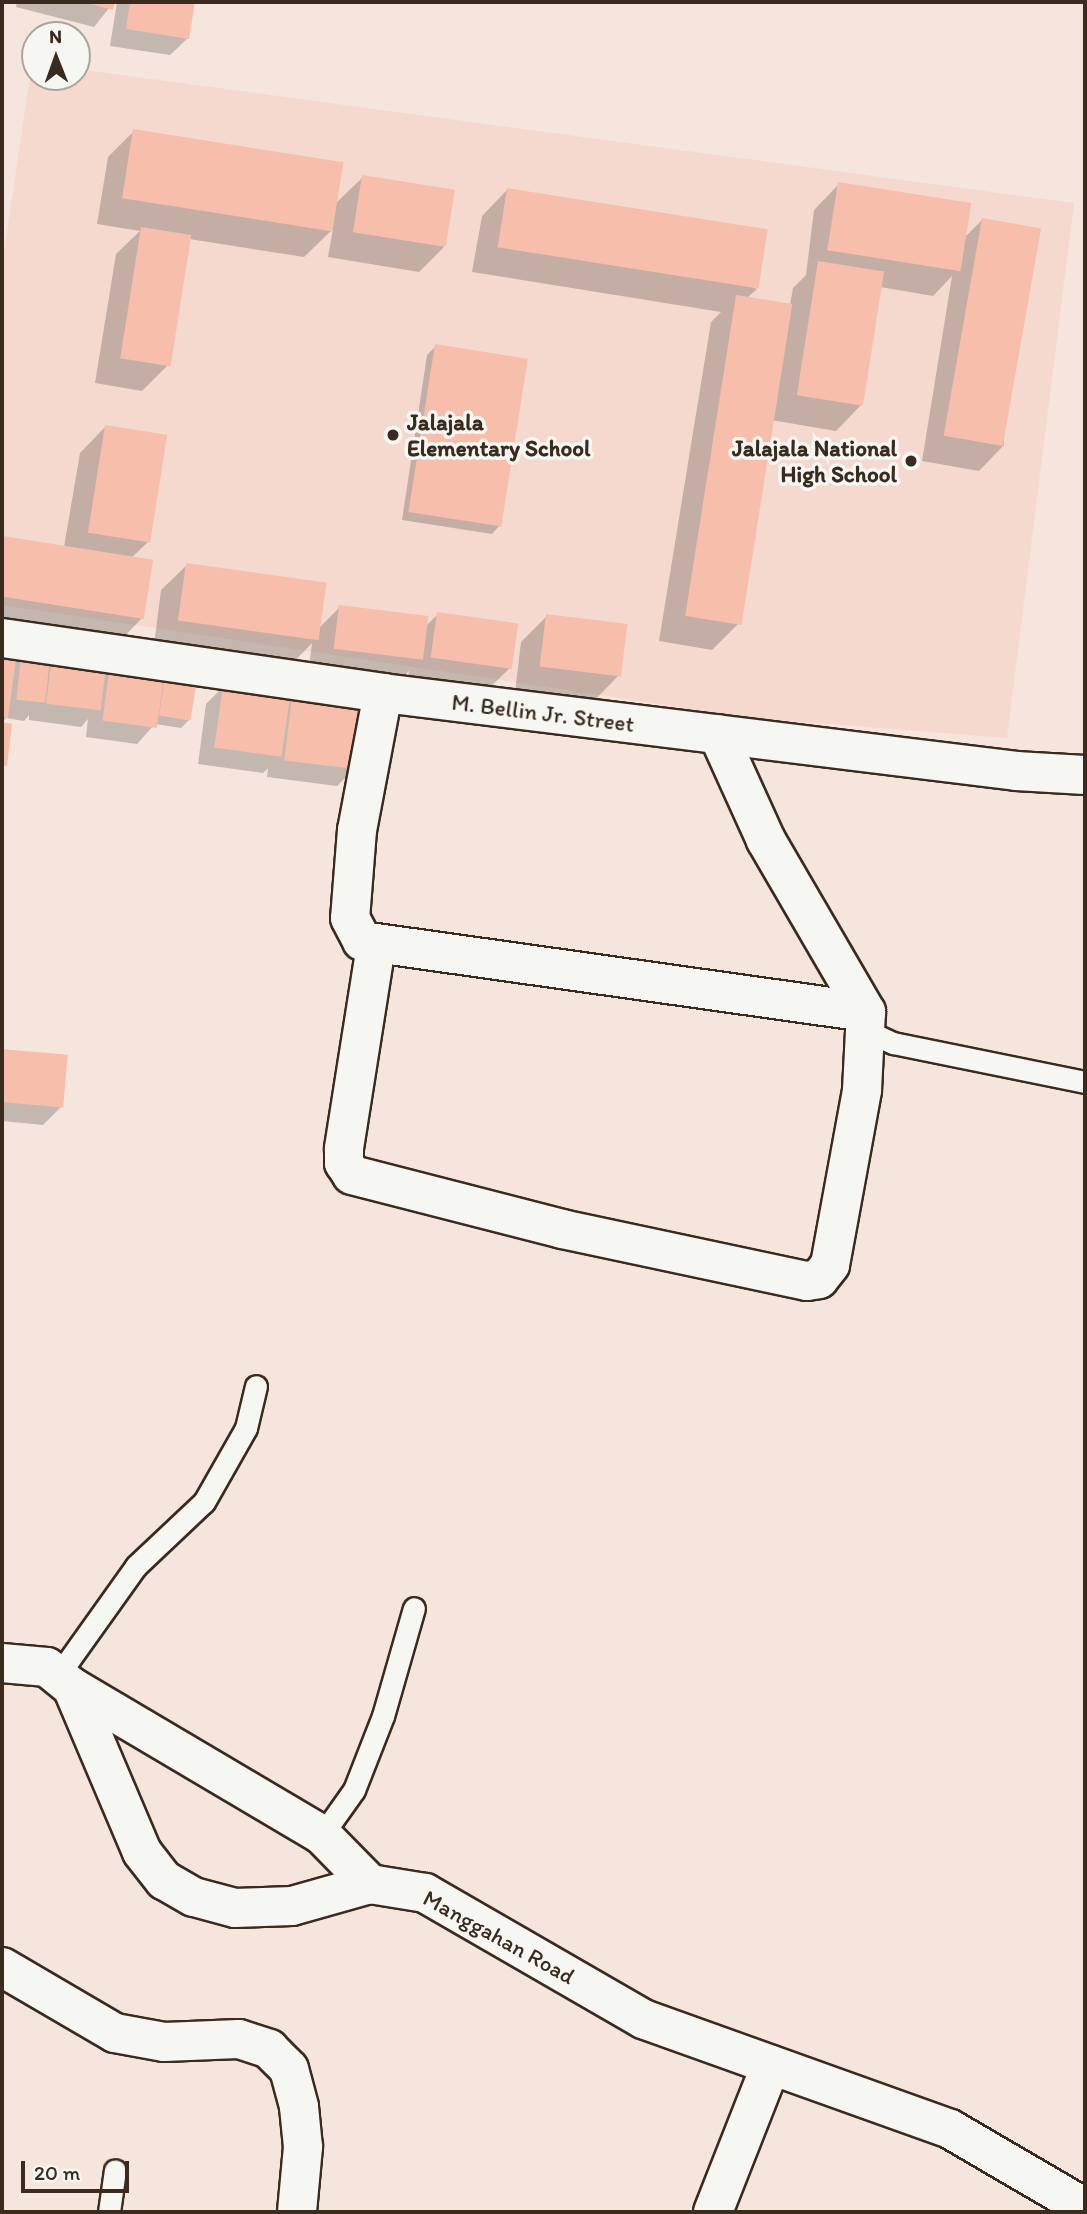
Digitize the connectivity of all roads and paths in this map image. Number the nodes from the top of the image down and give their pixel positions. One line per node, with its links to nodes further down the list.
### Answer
1 (2, 638): 2 (street, M. Bellin Jr. Street)
2 (383, 693): 3 (street, M. Bellin Jr. Street); 5 (street)
3 (718, 734): 4 (street, M. Bellin Jr. Street); 6 (street)
4 (1085, 775)
5 (376, 946): 6 (street); 6 (street)
6 (867, 1021): 7 (lane)
7 (1085, 1082)
8 (256, 1386): 11 (lane)
9 (414, 1608): 12 (lane)
10 (2, 1663): 11 (street)
11 (66, 1681): 12 (street); 13 (street, Manggahan Road)
12 (323, 1835): 13 (street)
13 (370, 1884): 15 (street, Manggahan Road)
14 (2, 1966): 19 (street)
15 (771, 2065): 17 (street, Manggahan Road); 20 (street)
16 (115, 2170): 18 (lane)
17 (1085, 2208)
18 (108, 2212)
19 (297, 2212)
20 (713, 2212)

